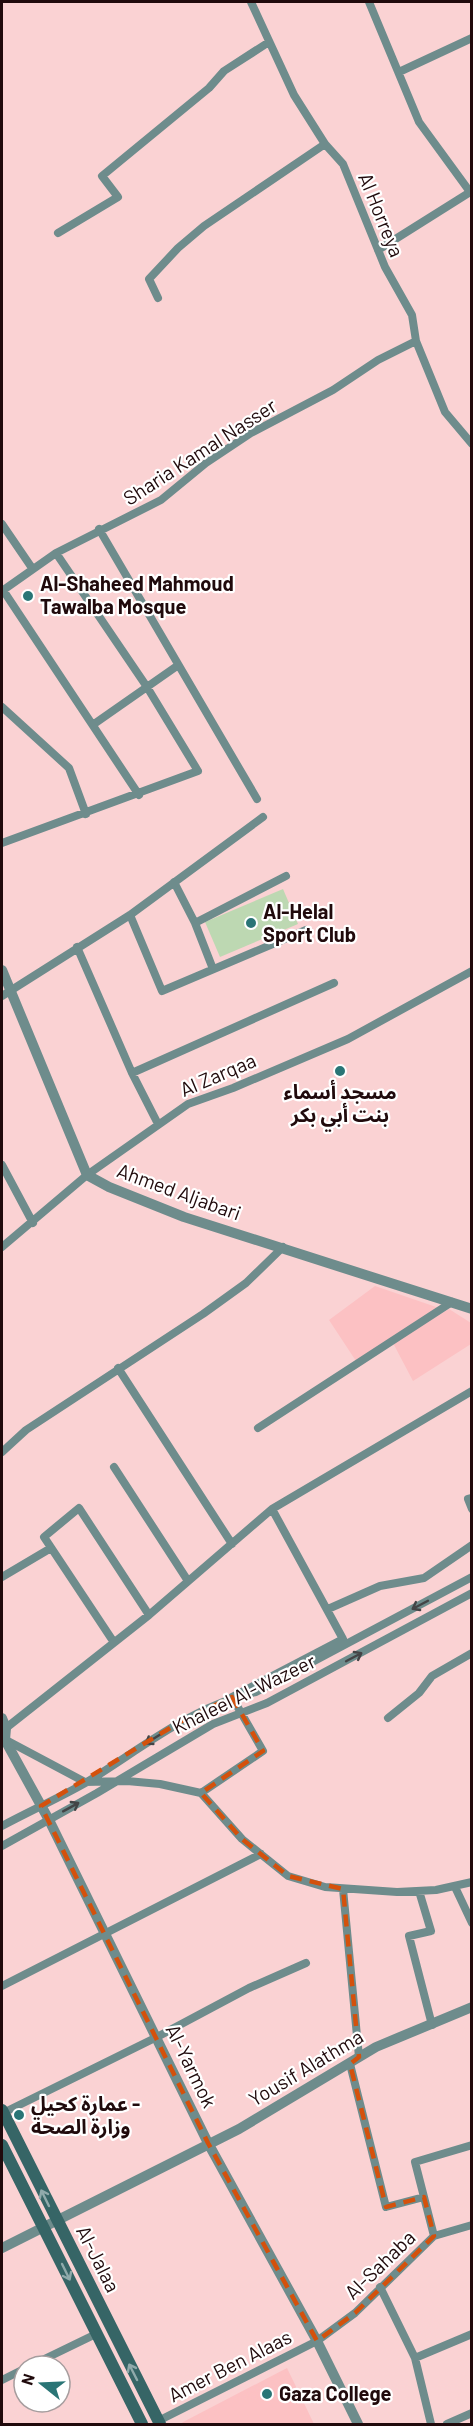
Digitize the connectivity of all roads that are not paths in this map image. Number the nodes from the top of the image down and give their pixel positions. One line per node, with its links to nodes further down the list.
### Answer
1 (251, 2): 4 (street, Al Horreya)
2 (369, 2): 5 (street)
3 (471, 38): 5 (street)
4 (269, 42): 6 (street, Al Horreya); 8 (street)
5 (399, 72): 7 (street)
6 (325, 144): 9 (street, Al Horreya); 10 (street)
7 (471, 191): 9 (street)
8 (58, 233)
9 (378, 250): 11 (street, Al Horreya)
10 (158, 298)
11 (416, 341): 12 (street, Al Horreya); 14 (street, Sharia Kamal Nasser)
12 (471, 444)
13 (2, 524): 16 (street)
14 (99, 529): 15 (street, Sharia Kamal Nasser); 18 (street)
15 (56, 553): 16 (street, Sharia Kamal Nasser); 19 (street)
16 (32, 568): 17 (street, Sharia Kamal Nasser)
17 (2, 590): 21 (street)
18 (177, 666): 19 (street); 23 (street)
19 (147, 687): 21 (street); 22 (street)
20 (2, 707): 24 (street)
21 (94, 724): 22 (street)
22 (139, 795): 24 (street)
23 (257, 799)
24 (86, 814): 26 (street)
25 (263, 817): 28 (street)
26 (2, 843)
27 (286, 876): 30 (street)
28 (174, 882): 29 (street); 30 (street)
29 (130, 915): 32 (street); 33 (street)
30 (195, 923): 33 (street)
31 (306, 930): 33 (street)
32 (77, 947): 37 (street); 38 (street)
33 (213, 969)
34 (2, 970): 37 (street, Ahmed Aljabari)
35 (471, 971): 39 (street, Al Zarqaa)
36 (334, 983): 38 (street)
37 (6, 994): 41 (street, Ahmed Aljabari)
38 (132, 1073): 39 (street)
39 (158, 1124): 41 (street, Al Zarqaa)
40 (2, 1166): 42 (street)
41 (87, 1175): 42 (street, Al Zarqaa); 44 (street, Ahmed Aljabari)
42 (33, 1223): 43 (street, Al Zarqaa)
43 (2, 1247)
44 (283, 1247): 45 (street, Ahmed Aljabari); 47 (street)
45 (452, 1302): 46 (street, Ahmed Aljabari); 49 (street)
46 (471, 1309)
47 (117, 1368): 50 (street); 55 (street)
48 (471, 1391): 53 (street)
49 (258, 1428)
50 (2, 1452)
51 (114, 1467): 60 (street)
52 (471, 1497): 54 (street)
53 (272, 1509): 55 (street); 62 (street)
54 (471, 1509)
55 (232, 1544): 60 (street)
56 (471, 1545): 62 (street)
57 (51, 1548): 58 (street); 63 (street); 64 (street)
58 (2, 1577)
59 (471, 1577): 66 (street, Khaleel Al-Wazeer, one-way to 66)
60 (188, 1581): 63 (street)
61 (471, 1593): 67 (street, Khaleel Al-Wazeer, one-way to 61)
62 (328, 1609): 66 (street)
63 (149, 1615): 64 (street)
64 (112, 1641): 69 (street)
65 (471, 1653): 68 (street)
66 (232, 1697): 67 (street); 72 (street, Khaleel Al-Wazeer, one-way to 72)
67 (241, 1713): 71 (street, Khaleel Al-Wazeer); 73 (street)
68 (388, 1718)
69 (4, 1723): 70 (street)
70 (5, 1740): 72 (street); 74 (street, Al-Yarmok)
71 (116, 1781): 72 (street); 73 (street); 75 (street, Khaleel Al-Wazeer, one-way to 71)
72 (86, 1782): 74 (street, Khaleel Al-Wazeer)
73 (201, 1793): 78 (street)
74 (41, 1806): 75 (street, Al-Yarmok); 76 (street, Khaleel Al-Wazeer)
75 (49, 1820): 77 (street, Khaleel Al-Wazeer); 84 (street, Al-Yarmok)
76 (2, 1826)
77 (2, 1846)
78 (261, 1854): 81 (street); 84 (street)
79 (471, 1882): 80 (street)
80 (455, 1887): 82 (street); 83 (street)
81 (343, 1889): 82 (street); 90 (street)
82 (419, 1891): 88 (street)
83 (471, 1923)
84 (103, 1932): 86 (street); 89 (street, Al-Yarmok)
85 (306, 1963): 89 (street)
86 (2, 1986)
87 (471, 2007): 88 (street, Yousif Alathma)
88 (432, 2025): 90 (street, Yousif Alathma)
89 (157, 2037): 91 (street); 92 (street, Al-Yarmok)
90 (354, 2061): 92 (street, Yousif Alathma); 95 (street)
91 (2, 2112): 96 (main road, Al-Jalaa, one-way to 91)
92 (208, 2143): 96 (street, Yousif Alathma); 104 (street, Al-Yarmok)
93 (2, 2145): 98 (main road, Al-Jalaa)
94 (471, 2145): 95 (street)
95 (424, 2197): 99 (street)
96 (56, 2220): 98 (street, Yousif Alathma); 108 (main road, Al-Jalaa, one-way to 96)
97 (471, 2224): 99 (street, Al-Sahaba)
98 (44, 2227): 100 (street, Yousif Alathma); 102 (main road, Al-Jalaa, one-way to 102)
99 (434, 2236): 101 (street, Al-Sahaba)
100 (2, 2248)
101 (380, 2287): 104 (street, Al-Sahaba); 106 (street)
102 (96, 2334): 105 (street); 110 (main road, Al-Jalaa)
103 (471, 2334): 106 (street)
104 (317, 2341): 108 (street, Amer Ben Alaas); 111 (street, Al-Yarmok)
105 (55, 2354)
106 (415, 2358): 112 (street)
107 (471, 2413): 109 (street)
108 (159, 2423)
109 (453, 2423)
110 (142, 2424)
111 (358, 2424)
112 (431, 2424)

